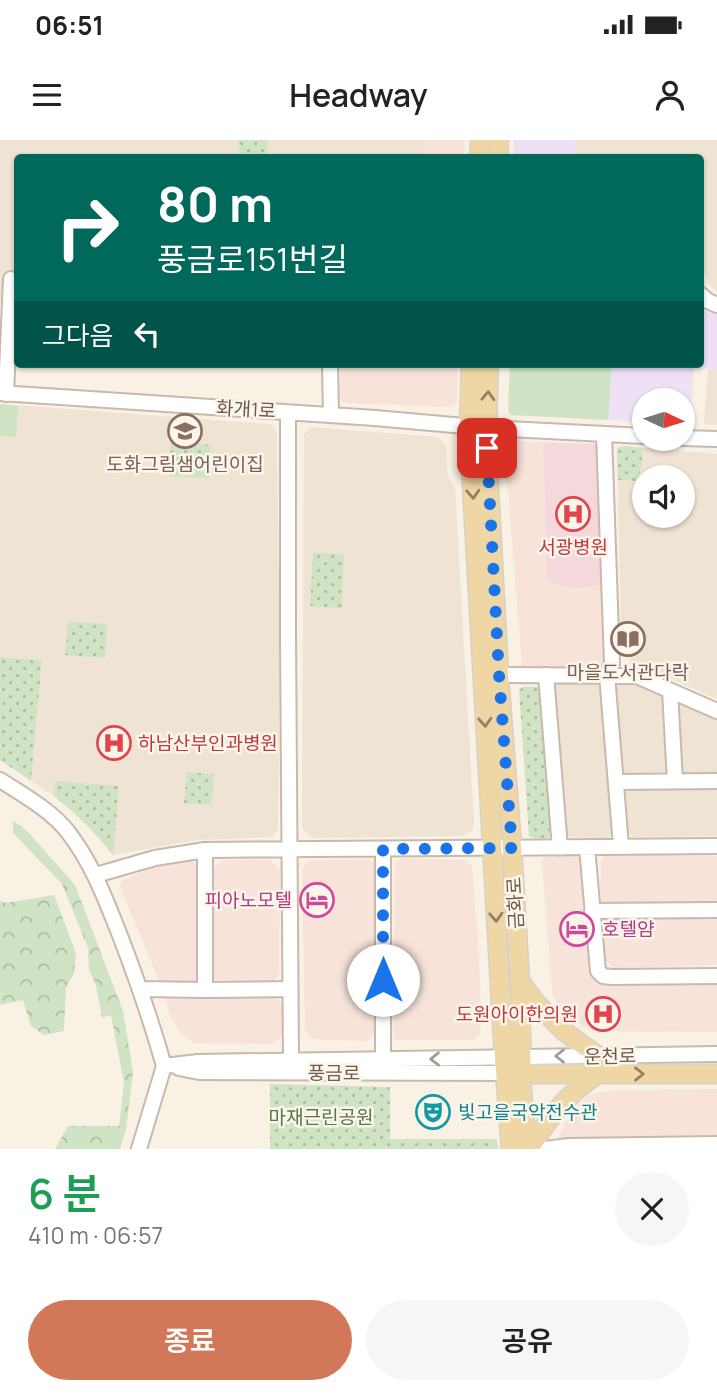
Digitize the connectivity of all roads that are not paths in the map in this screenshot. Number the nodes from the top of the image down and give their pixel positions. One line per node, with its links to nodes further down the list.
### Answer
1 (11, 279): 5 (street, 화개1로)
2 (330, 368): 7 (street)
3 (471, 368): 8 (main road, 금화로)
4 (488, 368): 8 (main road, 금화로, one-way to 4)
5 (3, 393): 6 (street, 화개1로)
6 (288, 412): 7 (street, 화개1로); 27 (street)
7 (331, 415): 8 (street, 화개1로)
8 (478, 427): 9 (street, 화개1로); 13 (main road, 금화로); 29 (main road, 금화로, one-way to 29)
9 (604, 434): 10 (street, 화개1로); 15 (street)
10 (632, 435)
11 (695, 438): 12 (street)
12 (717, 439)
13 (499, 675): 14 (street); 25 (main road, 금화로)
14 (546, 675): 15 (street); 26 (street)
15 (607, 675): 16 (street); 21 (street)
16 (670, 691): 17 (street); 19 (street)
17 (717, 711)
18 (0, 780): 31 (street)
19 (675, 781): 20 (street); 21 (street)
20 (717, 781)
21 (615, 782): 22 (street)
22 (621, 846): 23 (street); 24 (street)
23 (717, 846)
24 (587, 847): 26 (street); 33 (street)
25 (512, 848): 26 (street); 29 (street); 35 (main road, 금화로)
26 (560, 848)
27 (289, 849): 28 (street); 30 (street); 37 (street)
28 (383, 849): 29 (street); 41 (street)
29 (492, 849): 43 (main road, 금화로, one-way to 43)
30 (205, 850): 31 (street); 38 (street)
31 (96, 875): 36 (street)
32 (717, 910): 33 (street)
33 (592, 911): 34 (street)
34 (717, 976)
35 (520, 981): 40 (main road); 43 (main road, 금화로)
36 (141, 989): 38 (street); 44 (street)
37 (289, 989): 38 (street); 42 (street)
38 (205, 990)
39 (717, 1054): 40 (street, 운천로)
40 (598, 1056): 43 (street, 운천로, one-way to 43)
41 (383, 1059): 42 (street, 풍금로); 43 (street, 풍금로, one-way to 41)
42 (291, 1060): 44 (street, 풍금로)
43 (513, 1065): 44 (street, 풍금로); 46 (main road, 운천로); 49 (main road, 금화로); 50 (main road, 금화로)
44 (164, 1066): 48 (street)
45 (717, 1074): 46 (main road, 운천로, one-way to 45)
46 (596, 1075): 50 (main road)
47 (717, 1144): 51 (street)
48 (139, 1149)
49 (511, 1149)
50 (528, 1149)
51 (545, 1149)

